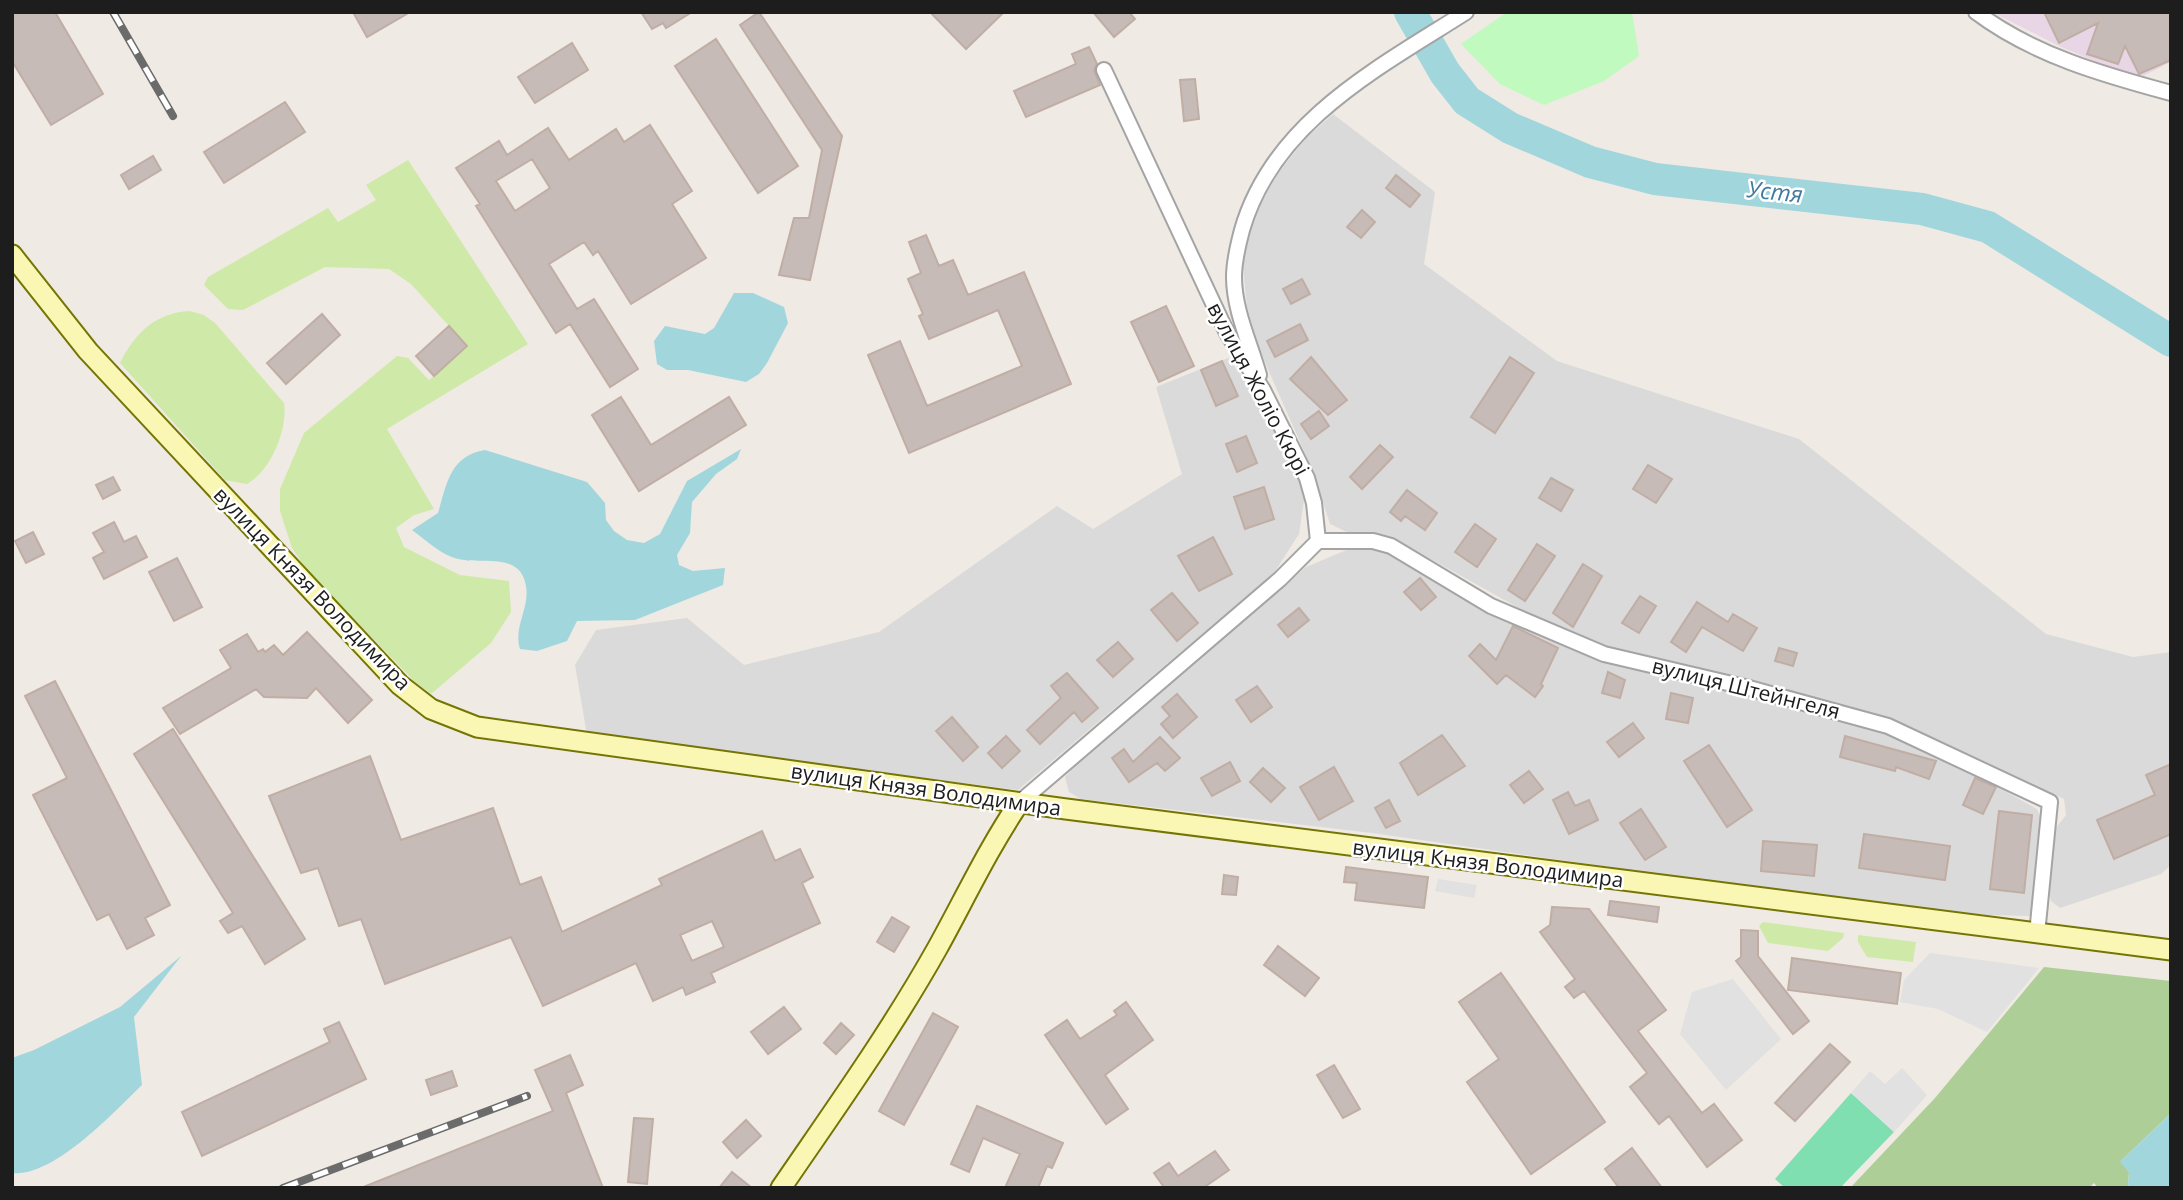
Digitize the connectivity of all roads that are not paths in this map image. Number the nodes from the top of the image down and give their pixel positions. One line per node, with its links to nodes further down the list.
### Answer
1 (1466, 12): 6 (street)
2 (1976, 12): 4 (street)
3 (1104, 70): 6 (street, вулиця Жоліо Кюрі)
4 (2171, 93)
5 (12, 255): 8 (main road, вулиця Князя Володимира)
6 (1263, 390): 7 (street, вулиця Жоліо Кюрі)
7 (1318, 541): 8 (street); 9 (street, вулиця Штейнгеля)
8 (1019, 803): 9 (main road, вулиця Князя Володимира); 11 (main road)
9 (2037, 934): 10 (main road, вулиця Князя Володимира)
10 (2171, 950)
11 (781, 1188)

